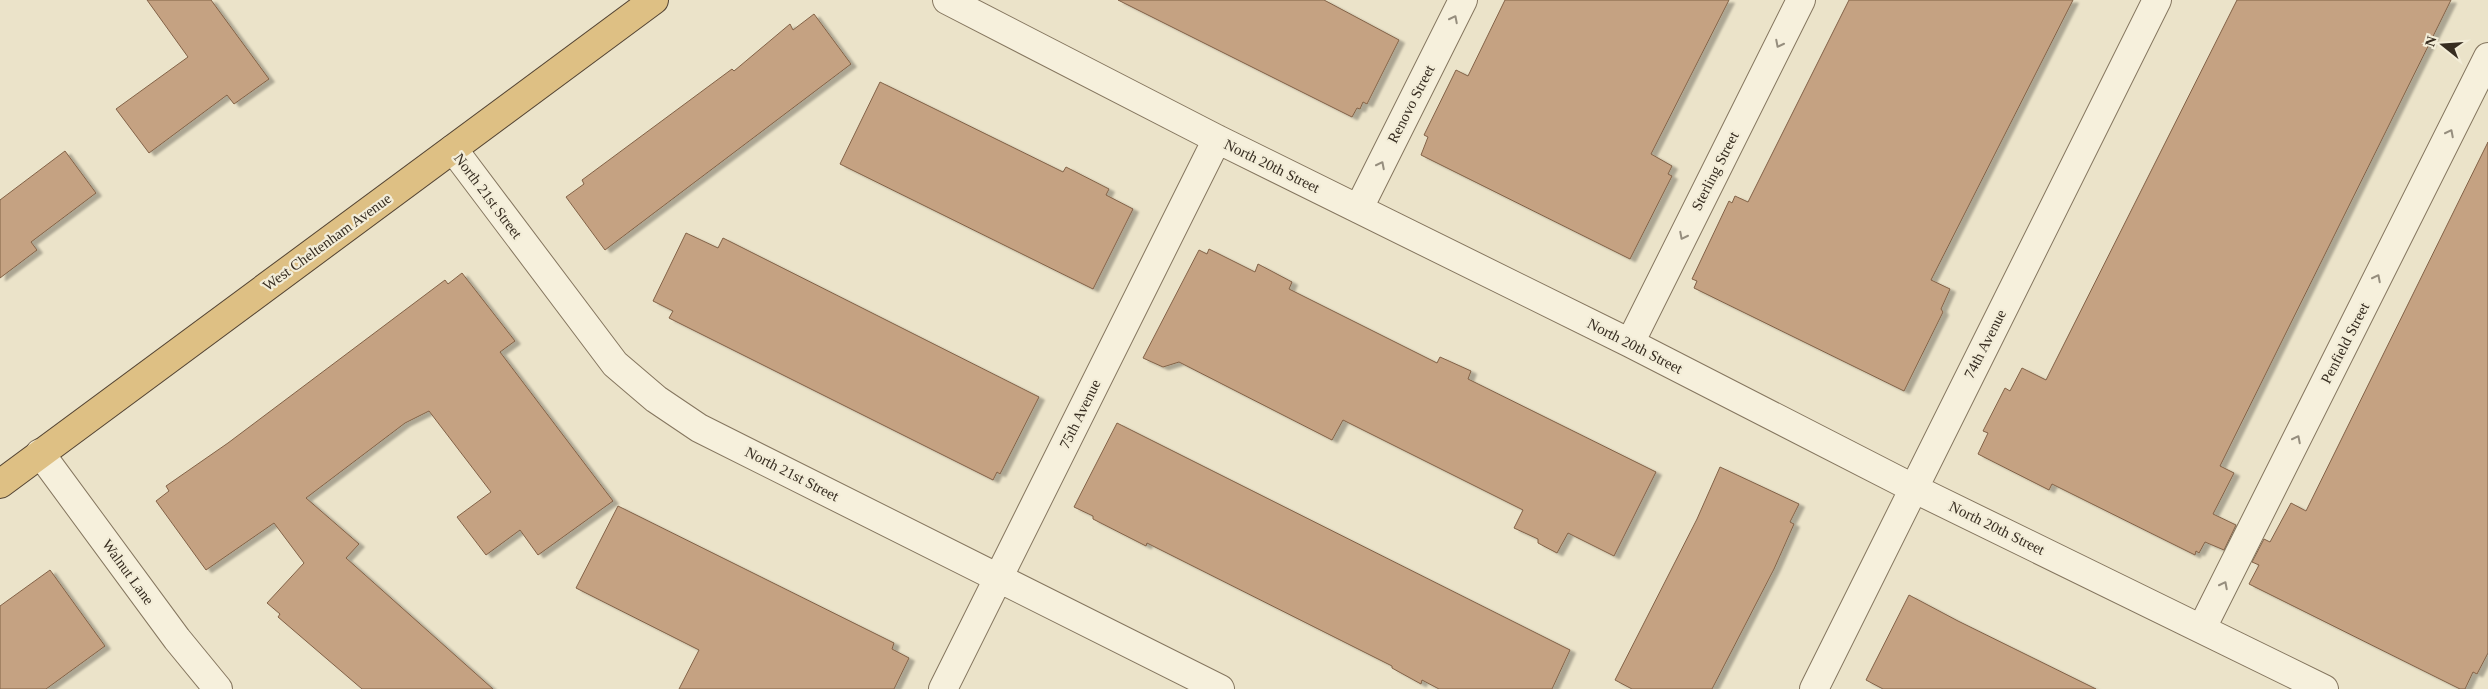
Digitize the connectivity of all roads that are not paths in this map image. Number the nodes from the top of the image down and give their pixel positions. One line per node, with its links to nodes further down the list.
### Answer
1 (654, 0): 8 (highway, West Cheltenham Avenue)
2 (947, 0): 7 (street, North 20th Street)
3 (1463, 0): 9 (street, Renovo Street, one-way to 3)
4 (1801, 0): 10 (street, Sterling Street, one-way to 10)
5 (2157, 0): 13 (street, 74th Avenue)
6 (2488, 57): 15 (street, Penfield Street, one-way to 6)
7 (1216, 139): 9 (street, North 20th Street); 14 (street, 75th Avenue)
8 (453, 149): 11 (highway, West Cheltenham Avenue); 14 (street, North 21st Street)
9 (1359, 208): 10 (street, North 20th Street)
10 (1630, 343): 13 (street, North 20th Street)
11 (40, 453): 12 (highway, West Cheltenham Avenue); 16 (street, Walnut Lane)
12 (0, 484)
13 (1913, 488): 15 (street, North 20th Street); 19 (street, 74th Avenue)
14 (998, 578): 17 (street, 75th Avenue); 18 (street, North 21st Street)
15 (2202, 628): 20 (street, North 20th Street)
16 (218, 689)
17 (943, 689)
18 (1220, 689)
19 (1814, 689)
20 (2324, 689)

